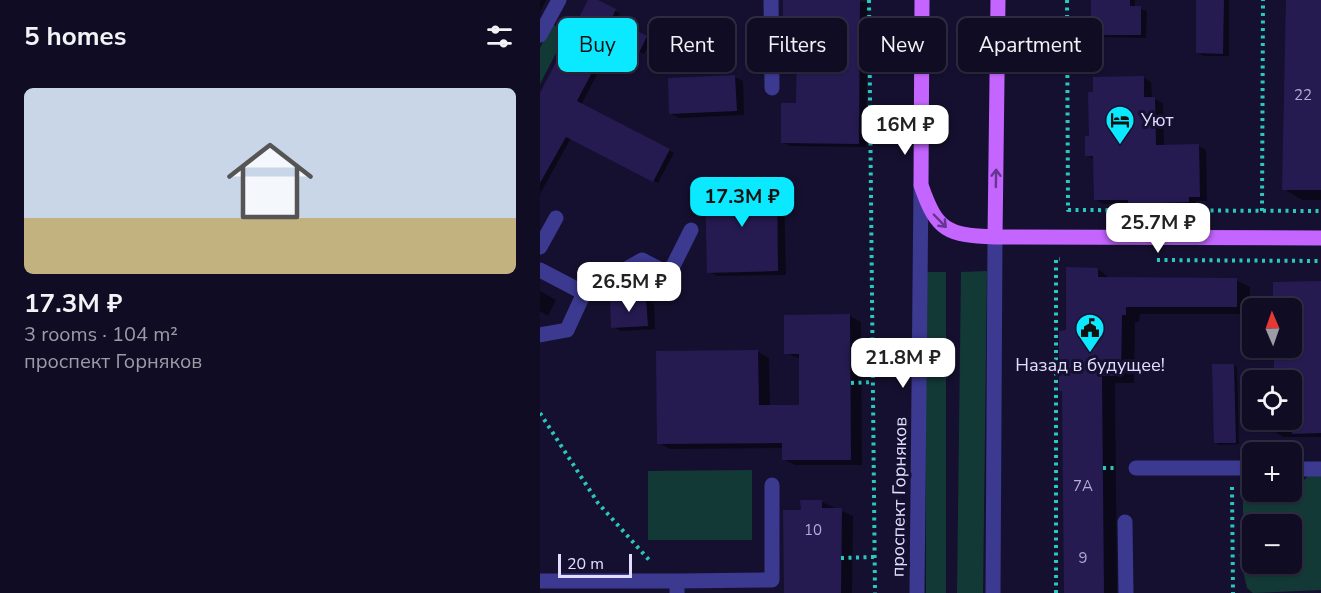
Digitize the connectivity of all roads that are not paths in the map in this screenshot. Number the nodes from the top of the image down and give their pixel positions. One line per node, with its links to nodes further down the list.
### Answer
1 (560, 0): 5 (street)
2 (771, 0): 6 (street)
3 (922, 0): 7 (main road, проспект Горняков)
4 (998, 0): 10 (main road, one-way to 4)
5 (540, 35)
6 (772, 88)
7 (921, 185): 10 (main road, проспект Горняков, one-way to 10); 24 (street, проспект Горняков)
8 (556, 218): 12 (street)
9 (691, 230): 14 (street)
10 (995, 237): 11 (main road, проспект Горняков); 25 (street)
11 (1321, 238)
12 (540, 247)
13 (540, 270): 14 (street)
14 (584, 293): 15 (street)
15 (540, 335)
16 (1136, 468): 17 (street)
17 (1242, 468)
18 (1302, 468): 19 (street)
19 (1321, 469)
20 (772, 485): 23 (street)
21 (1125, 522): 26 (street)
22 (540, 581): 23 (street)
23 (674, 585)
24 (917, 593)
25 (993, 593)
26 (1126, 593)

